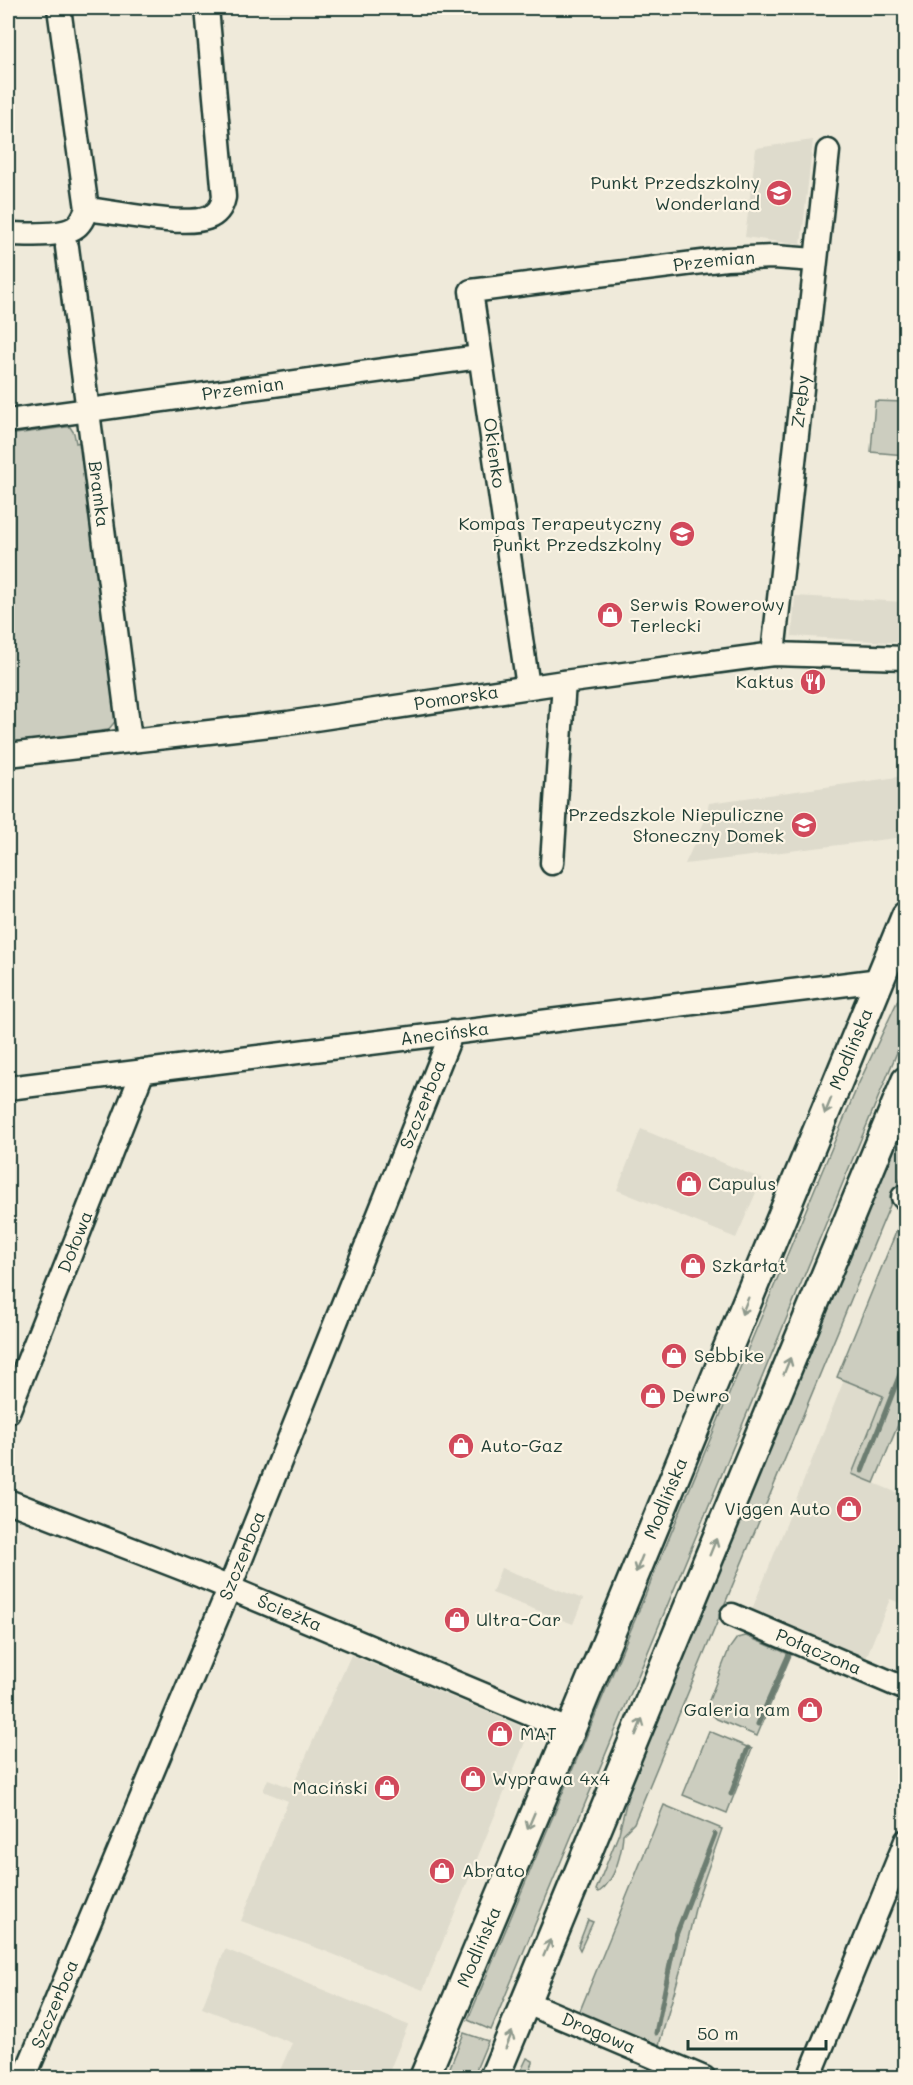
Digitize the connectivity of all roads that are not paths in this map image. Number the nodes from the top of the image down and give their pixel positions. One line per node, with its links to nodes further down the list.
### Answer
1 (59, 8): 4 (street)
2 (207, 8): 4 (street)
3 (828, 152): 7 (street, Zręby)
4 (87, 208): 5 (street)
5 (8, 234)
6 (67, 247): 10 (street, Bramka)
7 (815, 260): 8 (street, Przemian); 12 (street, Zręby)
8 (471, 291): 9 (street, Okienko)
9 (479, 357): 10 (street, Przemian); 15 (street, Okienko)
10 (88, 409): 11 (street, Przemian); 16 (street, Bramka)
11 (8, 421)
12 (773, 654): 13 (street, Pomorska); 14 (street, Pomorska)
13 (906, 658)
14 (564, 682): 15 (street, Pomorska); 18 (street)
15 (528, 687): 16 (street, Pomorska)
16 (130, 740): 17 (street, Pomorska)
17 (8, 756)
18 (552, 863)
19 (906, 916): 20 (main road, Modlińska)
20 (880, 980): 21 (street, Anecińska); 30 (main road, Modlińska, one-way to 30)
21 (452, 1032): 22 (street, Anecińska); 27 (street, Szczerbca)
22 (143, 1071): 24 (street, Anecińska); 25 (street, Dołowa)
23 (906, 1081): 32 (main road, one-way to 23)
24 (8, 1088)
25 (8, 1412)
26 (8, 1501): 27 (street, Ścieżka)
27 (229, 1588): 30 (street, Ścieżka); 33 (street, Szczerbca)
28 (732, 1615): 29 (street, Połączona)
29 (906, 1689)
30 (570, 1731): 34 (main road, Modlińska, one-way to 34)
31 (906, 1841): 37 (street)
32 (525, 2002): 35 (main road, one-way to 32); 36 (street, Drogowa)
33 (24, 2078)
34 (424, 2078)
35 (494, 2078)
36 (704, 2078)
37 (809, 2078)

